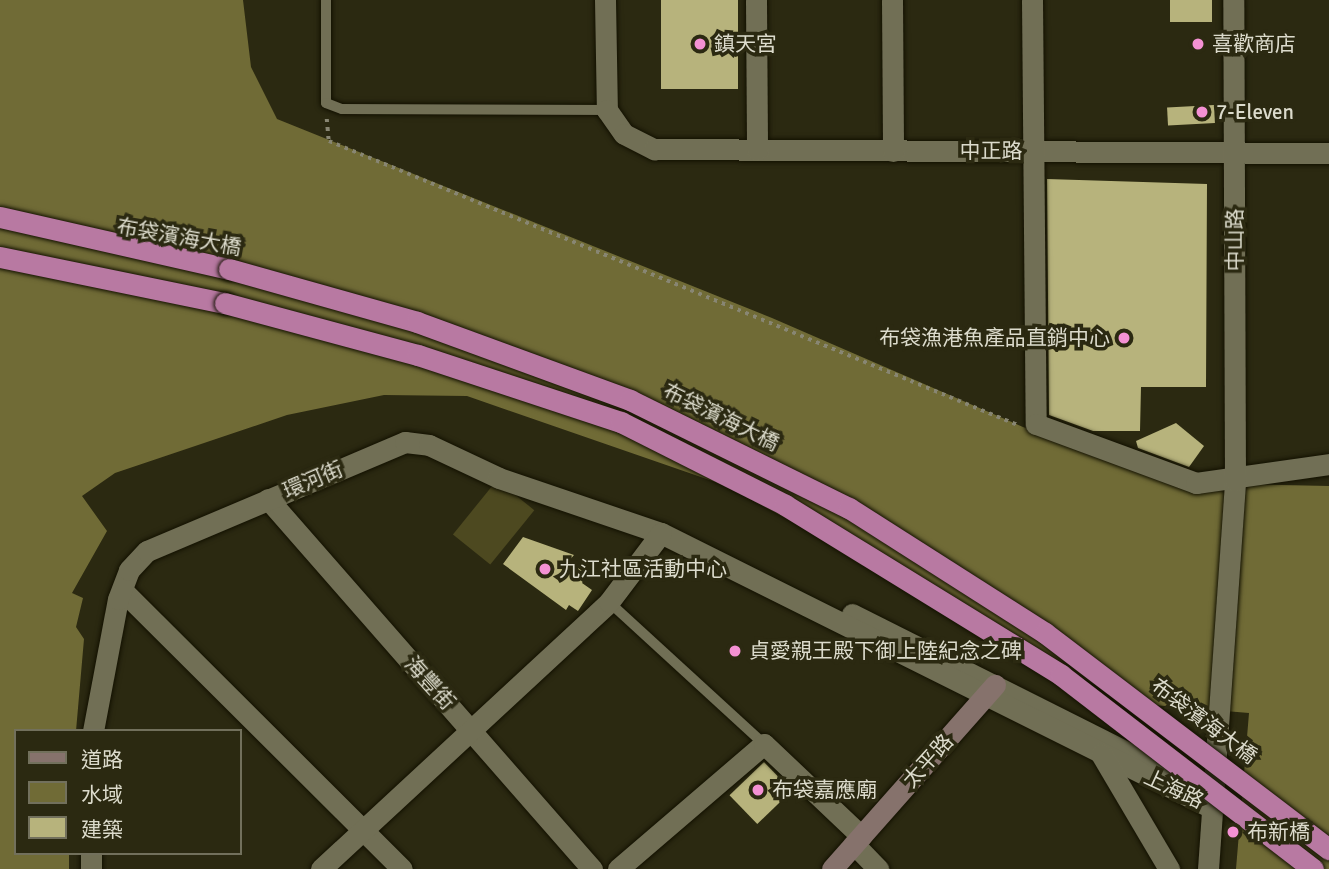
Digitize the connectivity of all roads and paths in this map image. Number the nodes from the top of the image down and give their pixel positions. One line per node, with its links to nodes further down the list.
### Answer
1 (326, 0): 7 (lane)
2 (605, 0): 8 (street)
3 (756, 0): 9 (street)
4 (892, 0): 10 (street)
5 (1032, 0): 11 (street)
6 (1233, 0): 12 (street, 中山路)
7 (326, 103): 8 (lane); 20 (path)
8 (607, 110): 9 (street, 中正路)
9 (757, 150): 10 (street, 中正路)
10 (893, 151): 11 (street, 中正路)
11 (1031, 152): 12 (street, 中正路); 20 (street)
12 (1235, 153): 13 (street, 中正路); 22 (street, 中山路)
13 (1329, 153)
14 (0, 217): 17 (highway)
15 (0, 231): 17 (highway, 布袋濱海大橋)
16 (0, 257): 19 (highway)
17 (229, 269): 35 (highway, 布袋濱海大橋, bridge)
18 (0, 271): 19 (highway)
19 (225, 303): 44 (highway, bridge)
20 (1036, 425): 22 (street)
21 (1329, 464): 22 (street)
22 (1235, 481): 32 (street)
23 (268, 499): 24 (street, 環河街); 25 (street, 環河街); 28 (street, 海豐街)
24 (661, 533): 26 (street); 27 (street, 上海路)
25 (122, 590): 29 (street, 環河街); 33 (street)
26 (608, 602): 28 (street); 30 (lane)
27 (990, 691): 31 (street, 上海路); 32 (street, 上海路); 34 (main road, 太平路)
28 (470, 728): 33 (street); 38 (street, 海豐街)
29 (93, 729)
30 (764, 744): 34 (street); 39 (street)
31 (1101, 754): 32 (street, 上海路); 42 (street)
32 (1212, 808): 43 (street)
33 (359, 827): 36 (street); 37 (street)
34 (857, 840): 40 (main road, 太平路); 41 (street)
35 (1329, 849)
36 (321, 869)
37 (402, 869)
38 (591, 869)
39 (618, 869)
40 (832, 869)
41 (878, 869)
42 (1168, 869)
43 (1208, 869)
44 (1313, 869)

